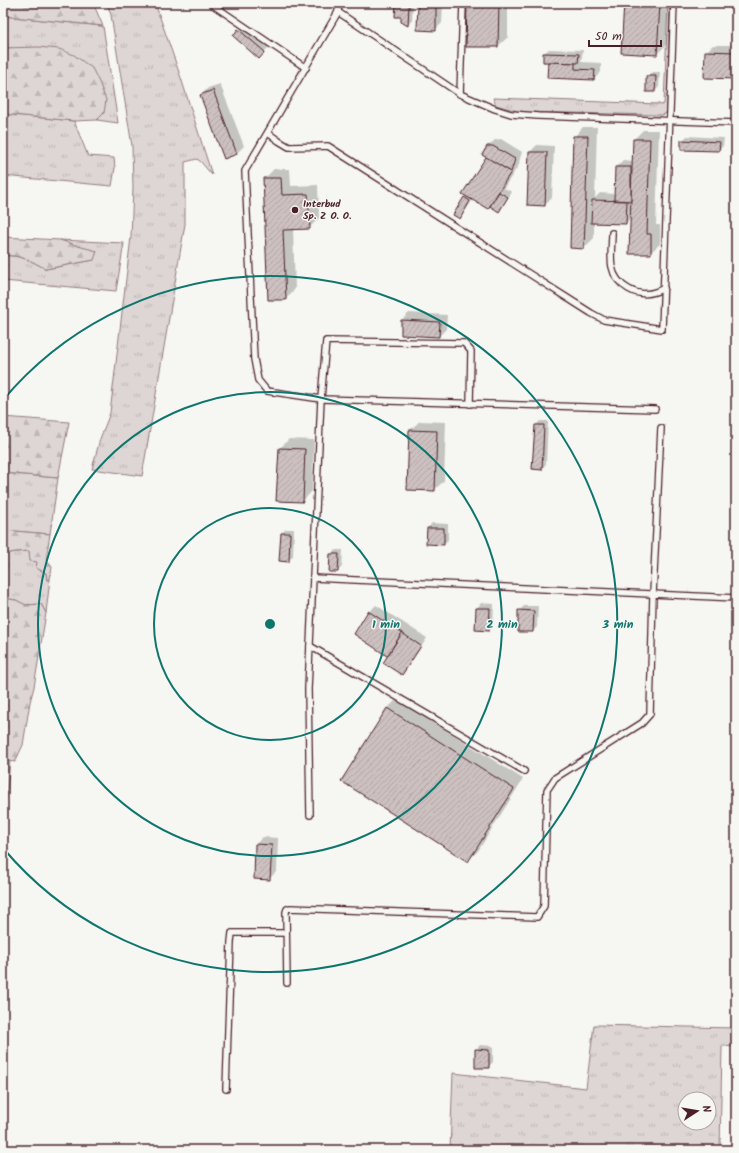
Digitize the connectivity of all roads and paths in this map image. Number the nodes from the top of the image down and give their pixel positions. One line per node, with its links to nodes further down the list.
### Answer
1 (212, 3): 6 (lane)
2 (339, 3): 5 (lane)
3 (462, 3): 7 (lane)
4 (674, 3): 8 (lane)
5 (338, 12): 6 (lane); 7 (lane)
6 (306, 68): 10 (lane)
7 (460, 94): 8 (lane)
8 (671, 120): 9 (lane); 12 (lane)
9 (736, 123)
10 (268, 133): 12 (lane); 13 (lane)
11 (612, 233): 12 (lane)
12 (664, 288)
13 (321, 399): 14 (lane); 14 (lane); 17 (lane)
14 (470, 404): 15 (lane)
15 (655, 409)
16 (661, 428): 18 (lane)
17 (313, 578): 18 (lane); 20 (lane)
18 (653, 594): 19 (lane); 23 (lane)
19 (736, 598)
20 (310, 646): 21 (lane); 22 (lane)
21 (524, 771)
22 (310, 815)
23 (286, 933): 24 (lane); 25 (lane)
24 (287, 982)
25 (226, 1089)

